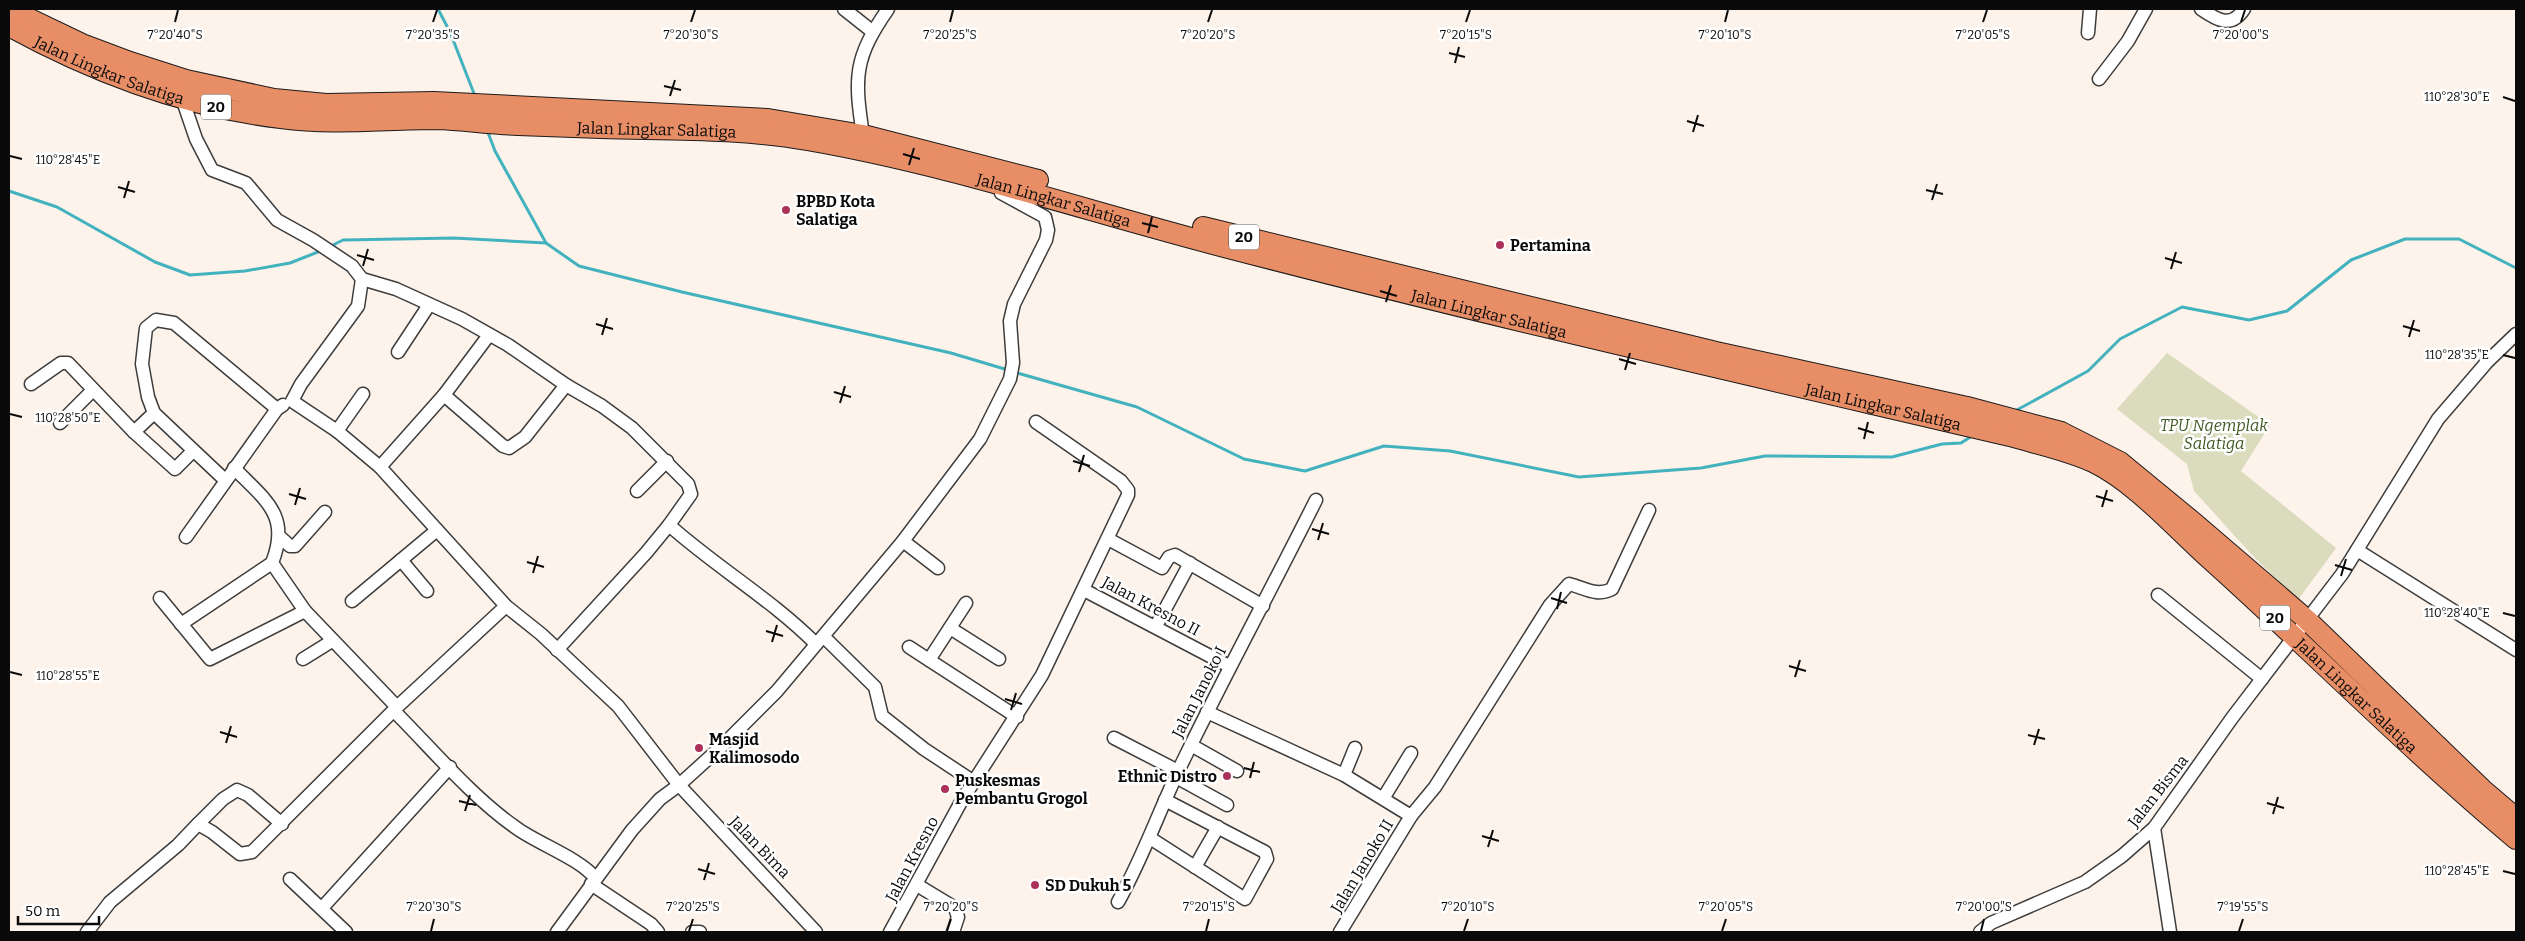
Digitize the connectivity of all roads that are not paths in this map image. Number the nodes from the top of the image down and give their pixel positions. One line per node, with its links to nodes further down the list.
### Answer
1 (9, 9): 12 (highway, Jalan Lingkar Salatiga / 20)
2 (844, 9): 9 (street)
3 (888, 9): 9 (street)
4 (2090, 9): 10 (street)
5 (2146, 9): 11 (street)
6 (2200, 9): 7 (street)
7 (2244, 9)
8 (9, 26): 12 (highway, Jalan Lingkar Salatiga / 20)
9 (873, 32): 14 (street)
10 (2088, 33)
11 (2099, 79)
12 (184, 89): 13 (highway, Jalan Lingkar Salatiga / 20); 17 (street)
13 (516, 116): 14 (highway, Jalan Lingkar Salatiga / 20); 15 (highway, Jalan Lingkar Salatiga / 20)
14 (863, 135): 15 (highway, Jalan Lingkar Salatiga / 20)
15 (906, 154): 16 (highway, Jalan Lingkar Salatiga / 20)
16 (970, 169): 48 (street); 65 (highway, Jalan Lingkar Salatiga / 20); 65 (highway, Jalan Lingkar Salatiga / 20)
17 (362, 279): 18 (street); 27 (street)
18 (429, 305): 20 (street); 21 (street)
19 (2516, 334): 49 (street, Jalan Bisma)
20 (490, 335): 23 (street); 26 (street)
21 (398, 352)
22 (31, 384): 24 (street)
23 (566, 385): 26 (street); 35 (street)
24 (93, 390): 31 (street); 33 (street)
25 (363, 394): 32 (street)
26 (444, 395): 36 (street)
27 (292, 401): 28 (street); 32 (street, Jalan Bima)
28 (276, 409): 29 (street); 37 (street)
29 (154, 413): 33 (street); 34 (street)
30 (1036, 422): 47 (street, Jalan Kresno)
31 (60, 423)
32 (338, 431): 36 (street, Jalan Bima)
33 (134, 432): 34 (street)
34 (194, 451): 38 (street)
35 (667, 461): 39 (street); 43 (street)
36 (380, 467): 44 (street, Jalan Bima)
37 (234, 468): 38 (street); 45 (street)
38 (224, 480): 46 (street)
39 (637, 491)
40 (1316, 500): 61 (street, Jalan Janoko I)
41 (1649, 510): 93 (street, Jalan Janoko II)
42 (325, 512): 45 (street)
43 (669, 525): 67 (street); 70 (street)
44 (437, 530): 50 (street); 60 (street, Jalan Bima)
45 (280, 537): 51 (street)
46 (186, 538)
47 (1108, 539): 52 (street); 54 (street, Jalan Kresno)
48 (904, 541): 53 (street); 67 (street)
49 (2357, 550): 65 (street, Jalan Bisma); 71 (street)
50 (401, 560): 55 (street); 58 (street)
51 (272, 563): 62 (street); 63 (street)
52 (1190, 563): 61 (street); 64 (street)
53 (938, 568)
54 (1084, 590): 64 (street, Jalan Kresno II); 79 (street, Jalan Kresno)
55 (427, 591)
56 (2158, 595): 76 (street)
57 (160, 598): 63 (street)
58 (352, 601)
59 (966, 603): 66 (street)
60 (506, 606): 70 (street, Jalan Bima); 77 (street)
61 (1263, 606): 75 (street, Jalan Janoko I)
62 (305, 611): 63 (street); 68 (street)
63 (181, 624)
64 (1156, 626): 75 (street, Jalan Kresno II)
65 (2300, 627): 76 (street, Jalan Bisma); 94 (highway, Jalan Lingkar Salatiga / 20); 100 (highway, Jalan Lingkar Salatiga / 20)
66 (950, 628): 72 (street); 74 (street)
67 (820, 640): 88 (street); 89 (street)
68 (332, 641): 73 (street); 77 (street)
69 (909, 646): 74 (street)
70 (557, 650): 89 (street, Jalan Bima)
71 (2516, 650)
72 (999, 658)
73 (303, 659)
74 (929, 660): 79 (street)
75 (1229, 666): 78 (street, Jalan Janoko I)
76 (2262, 679): 98 (street, Jalan Bisma)
77 (396, 709): 84 (street); 96 (street)
78 (1207, 712): 81 (street, Jalan Janoko I); 87 (street)
79 (1016, 717): 88 (street, Jalan Kresno)
80 (1114, 738): 86 (street)
81 (1191, 745): 85 (street); 86 (street, Jalan Janoko I)
82 (1354, 748): 87 (street)
83 (1411, 753): 90 (street)
84 (450, 767): 103 (street); 106 (street)
85 (1237, 772)
86 (1177, 774): 91 (street, Jalan Janoko I); 92 (street)
87 (1344, 775): 90 (street)
88 (974, 782): 104 (street, Jalan Kresno)
89 (679, 785): 103 (street); 113 (street, Jalan Bima)
90 (1384, 798): 93 (street)
91 (1166, 800): 97 (street); 99 (street, Jalan Janoko I)
92 (1227, 805)
93 (1410, 816): 116 (street, Jalan Janoko II)
94 (2516, 818)
95 (198, 824): 96 (street); 96 (street); 107 (street)
96 (282, 824)
97 (1218, 827): 101 (street); 101 (street)
98 (2154, 828): 117 (street, Jalan Bisma); 118 (street)
99 (1150, 838): 101 (street); 105 (street, Jalan Janoko I)
100 (2516, 839)
101 (1195, 867)
102 (290, 879): 106 (street)
103 (593, 881): 109 (street); 110 (street)
104 (917, 885): 114 (street, Jalan Kresno); 115 (street)
105 (1118, 902)
106 (322, 908): 108 (street)
107 (87, 932)
108 (346, 932)
109 (557, 932)
110 (658, 932)
111 (692, 932): 112 (street)
112 (700, 932)
113 (816, 932)
114 (890, 932)
115 (953, 932)
116 (1340, 932)
117 (1980, 932)
118 (2170, 932)

